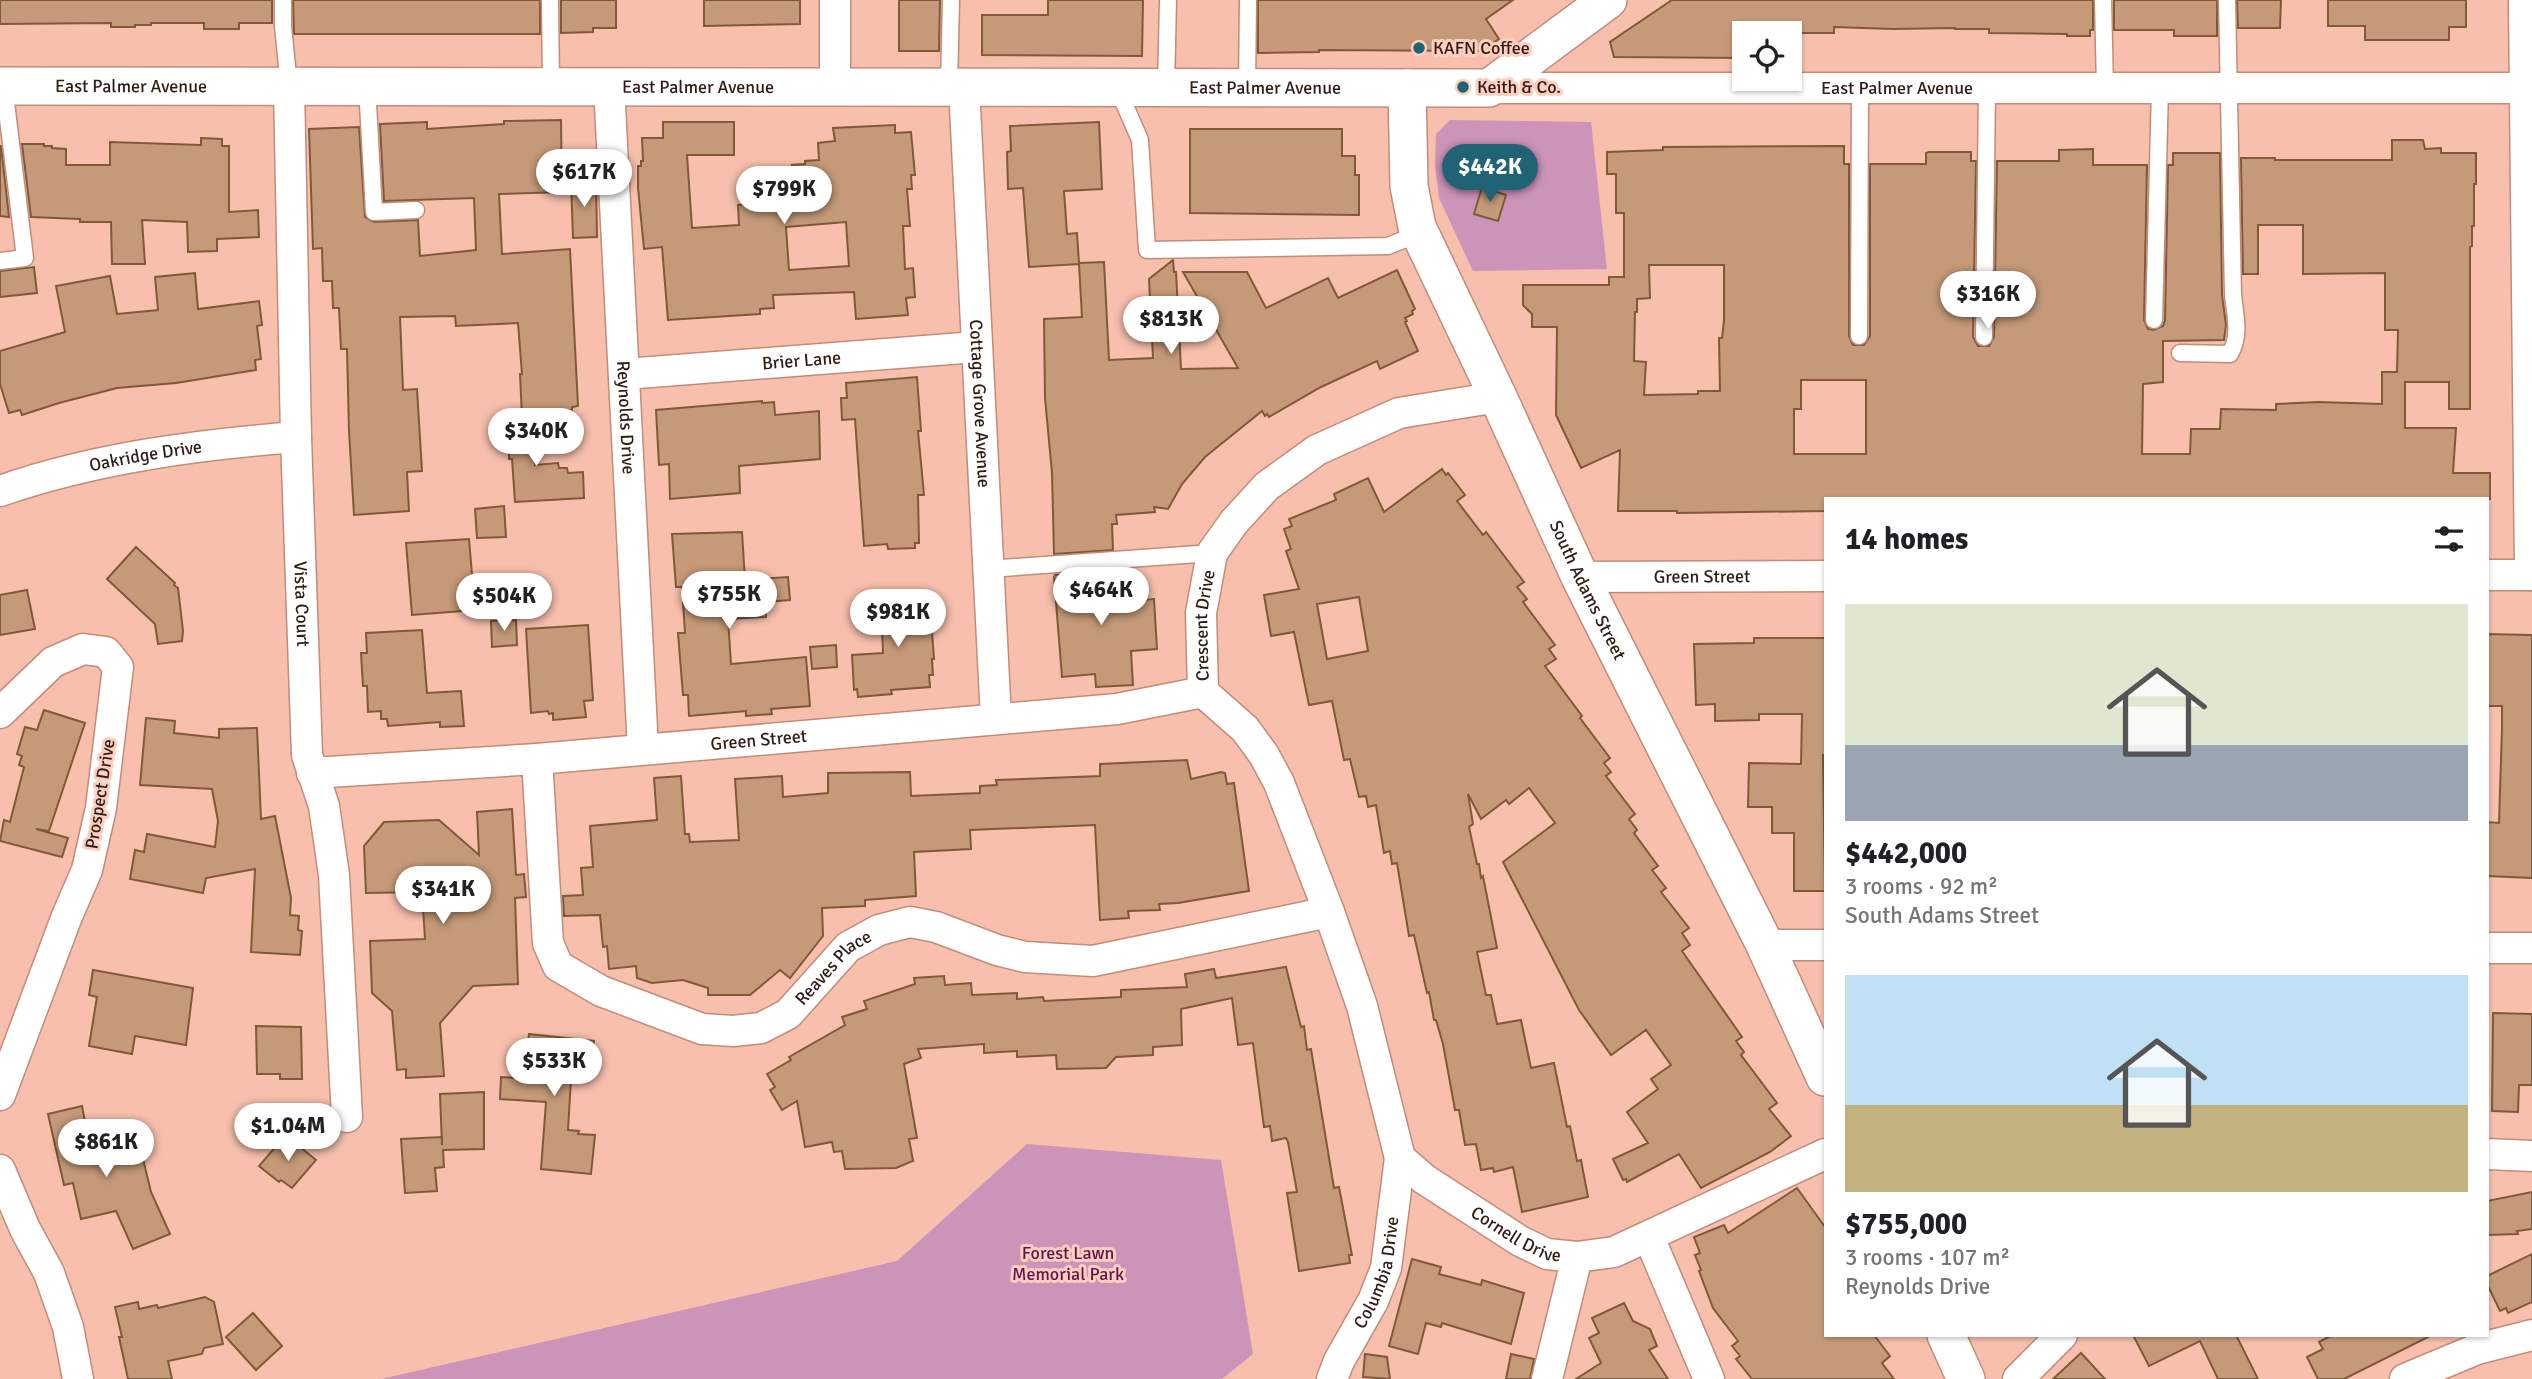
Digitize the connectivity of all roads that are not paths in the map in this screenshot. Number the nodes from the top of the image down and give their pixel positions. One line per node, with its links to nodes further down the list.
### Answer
1 (283, 0): 12 (lane)
2 (550, 0): 14 (lane)
3 (835, 0): 16 (street)
4 (951, 0): 17 (lane)
5 (1168, 0): 19 (lane)
6 (1248, 0): 20 (lane)
7 (1608, 0): 22 (street)
8 (2103, 0): 25 (lane)
9 (2227, 0): 27 (lane)
10 (2524, 0): 28 (street)
11 (2, 86): 12 (street, East Palmer Avenue); 31 (lane)
12 (289, 86): 13 (street, East Palmer Avenue); 39 (street, Vista Court)
13 (367, 86): 14 (street, East Palmer Avenue); 29 (lane)
14 (551, 86): 15 (street, East Palmer Avenue)
15 (609, 86): 16 (street, East Palmer Avenue); 37 (street, Reynolds Drive)
16 (835, 87): 17 (street, East Palmer Avenue)
17 (956, 87): 18 (street, East Palmer Avenue); 35 (street, Cottage Grove Avenue)
18 (1117, 87): 19 (street, East Palmer Avenue); 30 (lane)
19 (1166, 87): 20 (street, East Palmer Avenue)
20 (1247, 87): 21 (street, East Palmer Avenue)
21 (1407, 88): 22 (street, East Palmer Avenue); 30 (street, South Adams Street)
22 (1489, 88): 23 (street, East Palmer Avenue)
23 (1860, 88): 24 (street, East Palmer Avenue); 33 (lane)
24 (1987, 88): 25 (street, East Palmer Avenue); 34 (lane)
25 (2105, 88): 26 (street, East Palmer Avenue)
26 (2160, 88): 27 (street, East Palmer Avenue); 32 (lane)
27 (2228, 88): 28 (street, East Palmer Avenue); 36 (lane)
28 (2528, 88): 44 (street)
29 (416, 210)
30 (1420, 233): 38 (street, South Adams Street)
31 (0, 261)
32 (2154, 320)
33 (1859, 336)
34 (1984, 337)
35 (976, 347): 37 (street, Brier Lane); 42 (street, Cottage Grove Avenue)
36 (2180, 353)
37 (625, 374): 50 (street, Reynolds Drive)
38 (1498, 397): 41 (street, Crescent Drive); 46 (street, South Adams Street)
39 (296, 437): 40 (street, Oakridge Drive); 52 (street, Vista Court)
40 (0, 491)
41 (1212, 553): 42 (lane); 47 (street, Crescent Drive)
42 (988, 569): 49 (street, Cottage Grove Avenue)
43 (2489, 575): 44 (street)
44 (2531, 575)
45 (1824, 576): 46 (street, Green Street)
46 (1580, 577): 54 (street, South Adams Street)
47 (1203, 692): 49 (street, Green Street); 53 (street, Crescent Drive)
48 (0, 713): 59 (street, Prospect Drive)
49 (996, 719): 50 (street, Green Street)
50 (643, 749): 51 (street, Green Street)
51 (537, 759): 52 (street, Green Street); 53 (street, Reaves Place)
52 (312, 773): 60 (street, Vista Court)
53 (1329, 912): 64 (street, Crescent Drive)
54 (1765, 945): 55 (street); 58 (street, South Adams Street)
55 (1824, 945)
56 (2489, 948): 57 (street)
57 (2532, 948)
58 (1824, 1075)
59 (0, 1095)
60 (347, 1117)
61 (1824, 1154): 66 (street, Cornell Drive)
62 (2489, 1154): 63 (street)
63 (2532, 1156)
64 (1400, 1158): 67 (street, Cornell Drive); 72 (street, Columbia Drive)
65 (0, 1170): 71 (street)
66 (1649, 1237): 67 (street, Cornell Drive); 74 (street)
67 (1577, 1257): 73 (street)
68 (2532, 1335): 77 (street)
69 (1947, 1337): 75 (street)
70 (2060, 1337): 76 (street)
71 (78, 1379)
72 (1332, 1379)
73 (1547, 1379)
74 (1709, 1379)
75 (1966, 1379)
76 (2018, 1379)
77 (2406, 1379)

